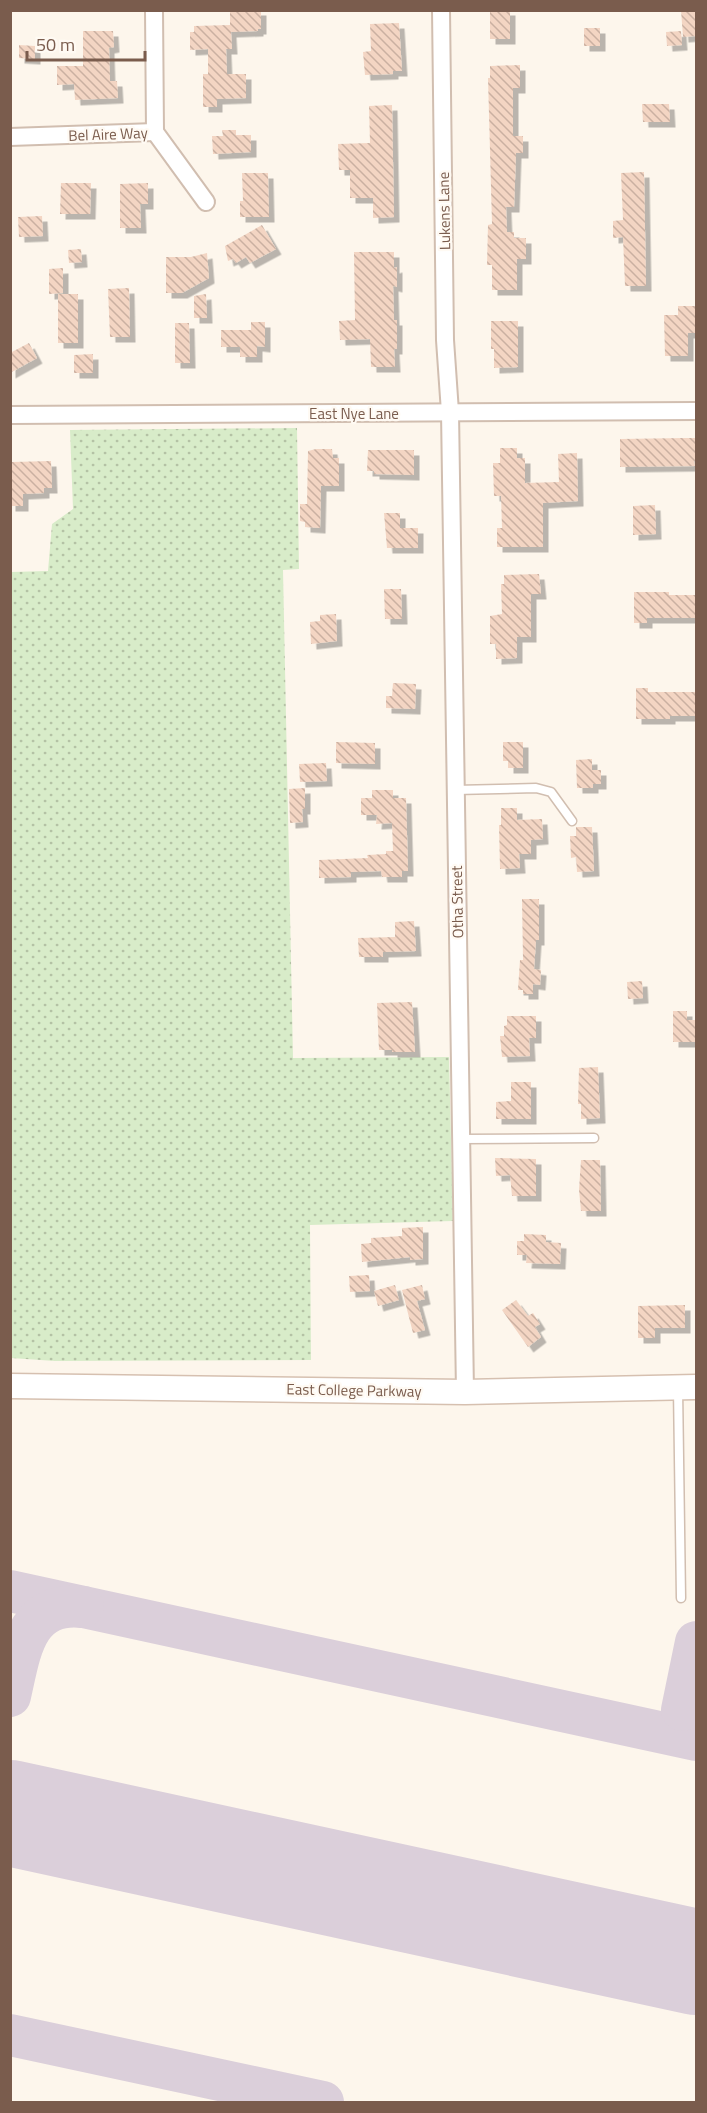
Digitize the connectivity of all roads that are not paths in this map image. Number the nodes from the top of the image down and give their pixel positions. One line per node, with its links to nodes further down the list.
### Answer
1 (154, 10): 3 (street, Bel Aire Way)
2 (441, 10): 7 (street, Lukens Lane)
3 (155, 132): 4 (street, Bel Aire Way); 5 (street)
4 (10, 137)
5 (206, 202)
6 (696, 411): 7 (street, East Nye Lane)
7 (450, 412): 8 (street, East Nye Lane); 9 (street, Otha Street)
8 (10, 415)
9 (455, 790): 10 (lane); 12 (street, Otha Street)
10 (572, 821)
11 (594, 1138): 12 (lane)
12 (462, 1139): 15 (street, Otha Street)
13 (10, 1386): 15 (main road, East College Parkway)
14 (687, 1387): 15 (main road, East College Parkway); 16 (lane)
15 (465, 1392)
16 (681, 1598)

